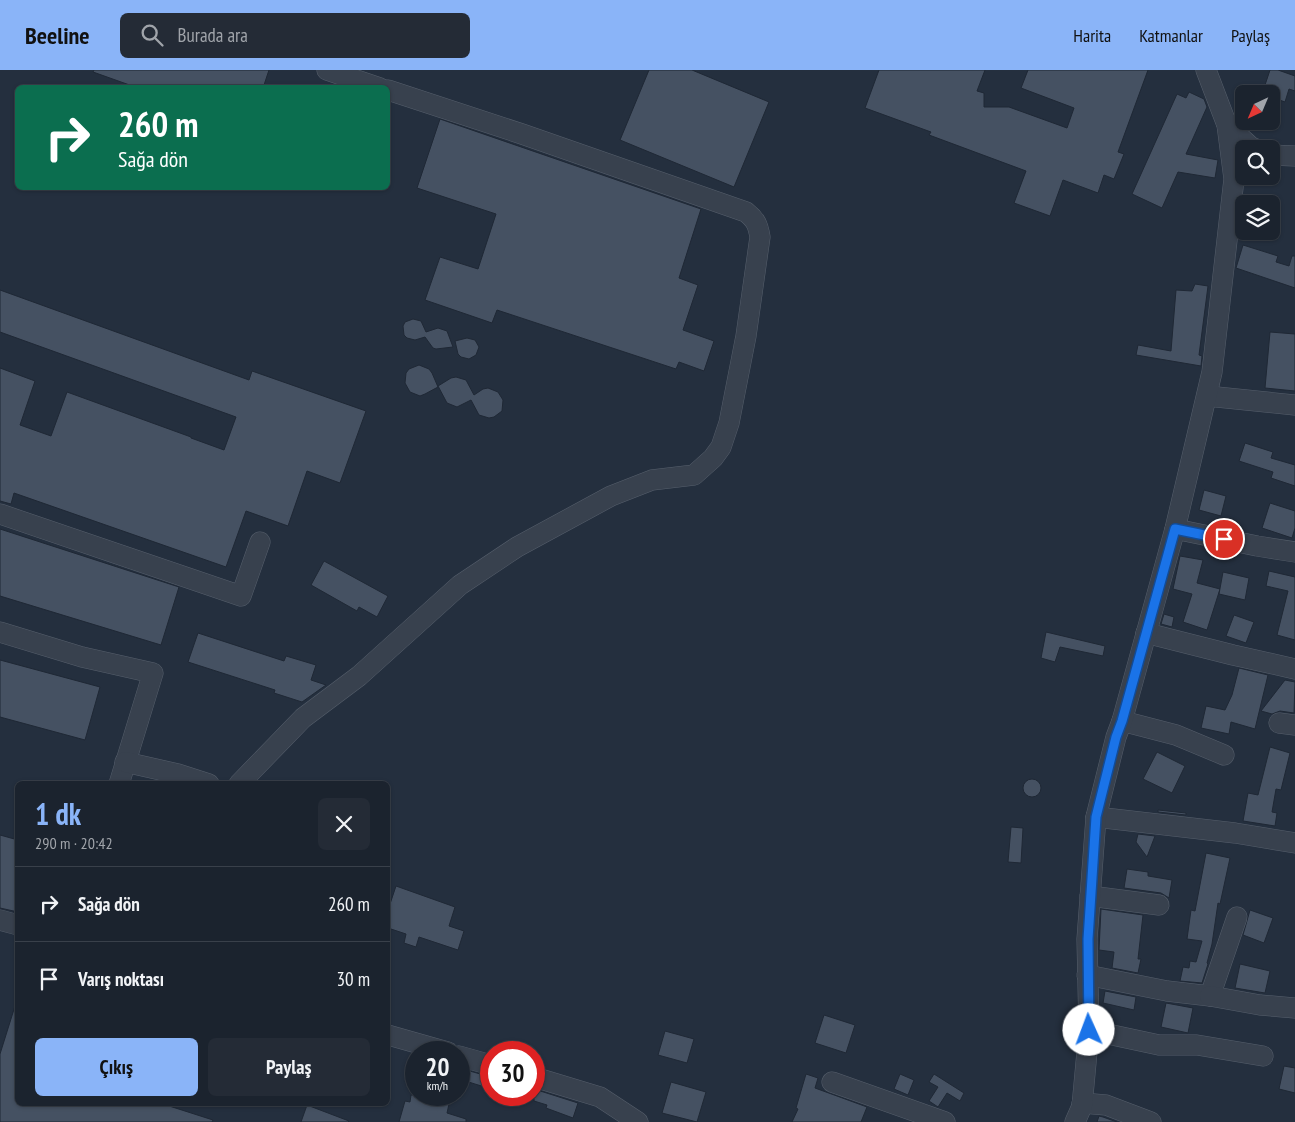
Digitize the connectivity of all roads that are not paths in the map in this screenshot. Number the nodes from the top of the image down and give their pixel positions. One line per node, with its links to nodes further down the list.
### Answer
1 (327, 70): 3 (street)
2 (1206, 70): 5 (street)
3 (371, 85)
4 (390, 91): 23 (street)
5 (1227, 124): 6 (street); 9 (street)
6 (1244, 140)
7 (1280, 155): 8 (street)
8 (1295, 156)
9 (1207, 396): 10 (street); 12 (street)
10 (1295, 406)
11 (0, 514): 13 (street)
12 (1175, 529): 14 (street); 16 (street)
13 (260, 542)
14 (1295, 552)
15 (0, 632): 20 (street)
16 (1146, 633): 17 (street); 18 (street)
17 (1295, 669)
18 (1122, 721): 19 (street); 24 (street)
19 (1224, 755)
20 (125, 762): 21 (street); 22 (street)
21 (120, 781)
22 (200, 781)
23 (242, 781)
24 (1096, 817): 25 (street); 26 (street)
25 (1295, 843)
26 (1090, 896): 27 (street); 31 (street)
27 (1159, 905)
28 (1237, 917): 32 (street)
29 (0, 920): 30 (street)
30 (15, 924)
31 (1087, 975): 32 (street); 34 (street)
32 (1210, 996): 33 (street)
33 (1295, 1008)
34 (1089, 1030): 37 (street); 40 (street)
35 (390, 1036): 36 (street)
36 (409, 1041)
37 (1263, 1056)
38 (545, 1081): 41 (street)
39 (832, 1082): 42 (street)
40 (1082, 1103): 43 (street); 44 (street)
41 (638, 1122)
42 (945, 1122)
43 (1075, 1122)
44 (1152, 1122)

